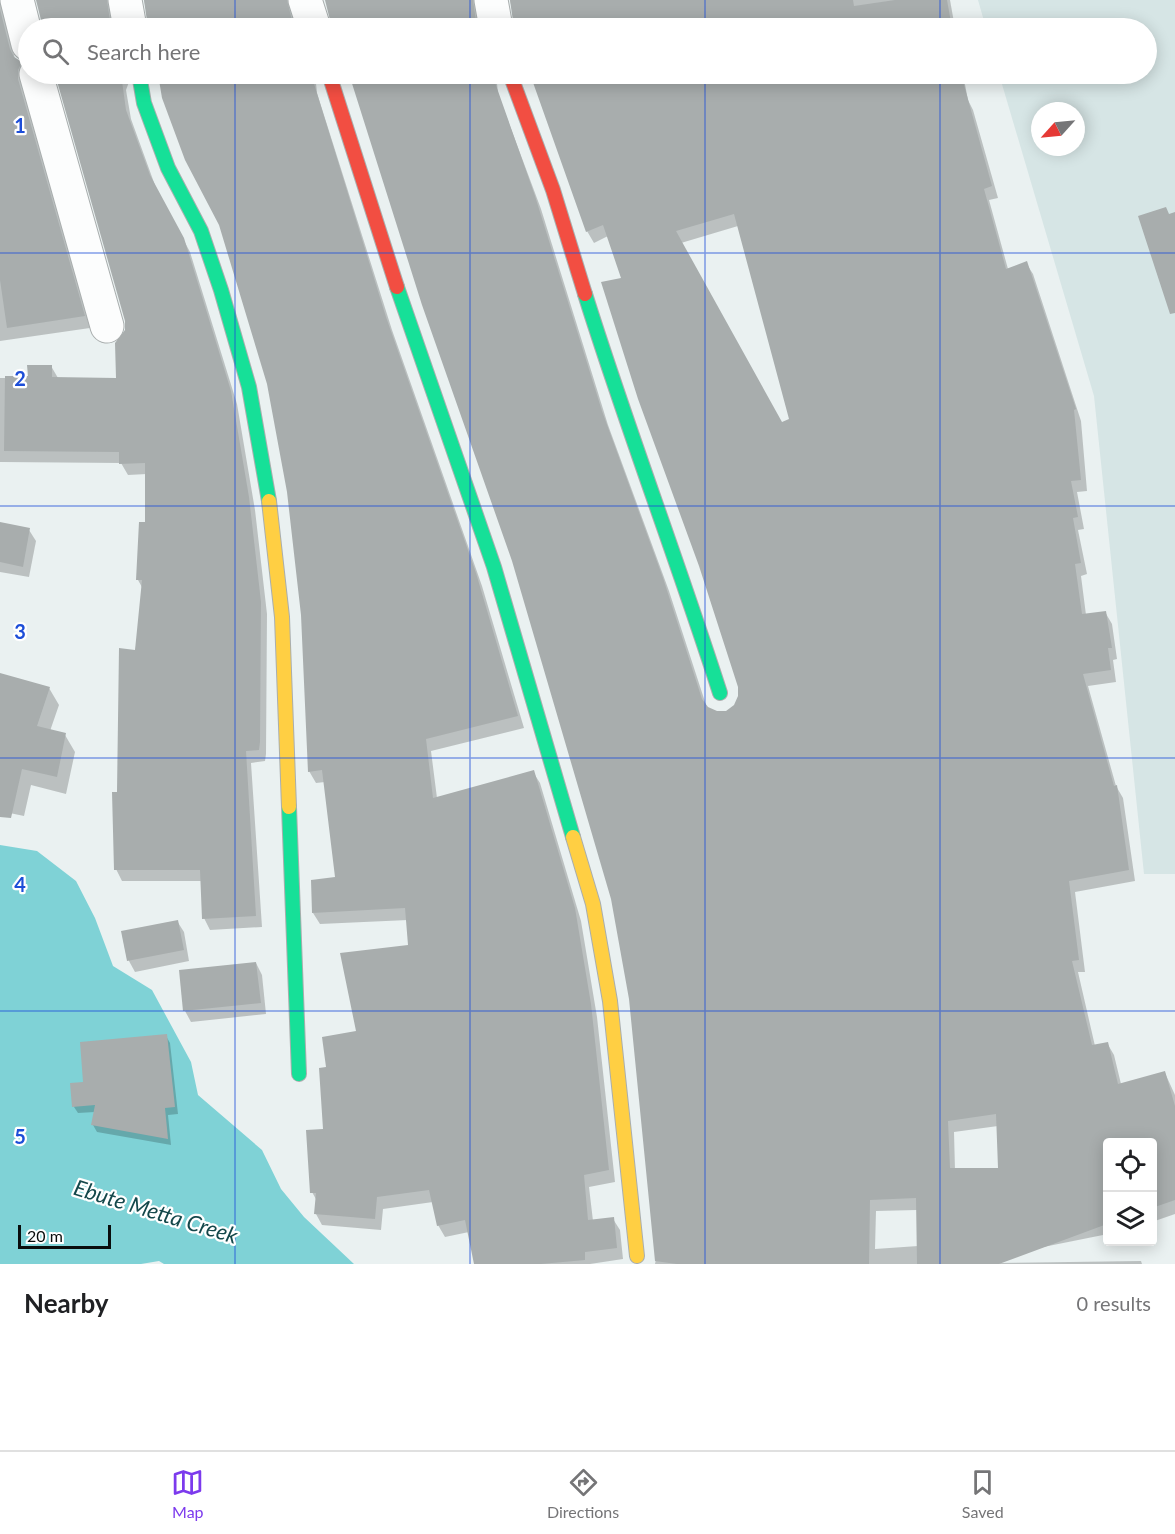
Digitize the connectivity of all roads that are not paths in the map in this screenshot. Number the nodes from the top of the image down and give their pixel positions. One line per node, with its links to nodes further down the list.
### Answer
1 (17, 0): 5 (street)
2 (125, 0): 6 (street)
3 (305, 0): 7 (street)
4 (491, 0): 8 (street)
5 (22, 18)
6 (128, 18)
7 (311, 18)
8 (494, 18)
9 (39, 84): 13 (street)
10 (141, 84): 15 (street)
11 (332, 84): 16 (street)
12 (514, 84): 14 (street)
13 (107, 326)
14 (720, 693)
15 (299, 1074)
16 (637, 1256)

